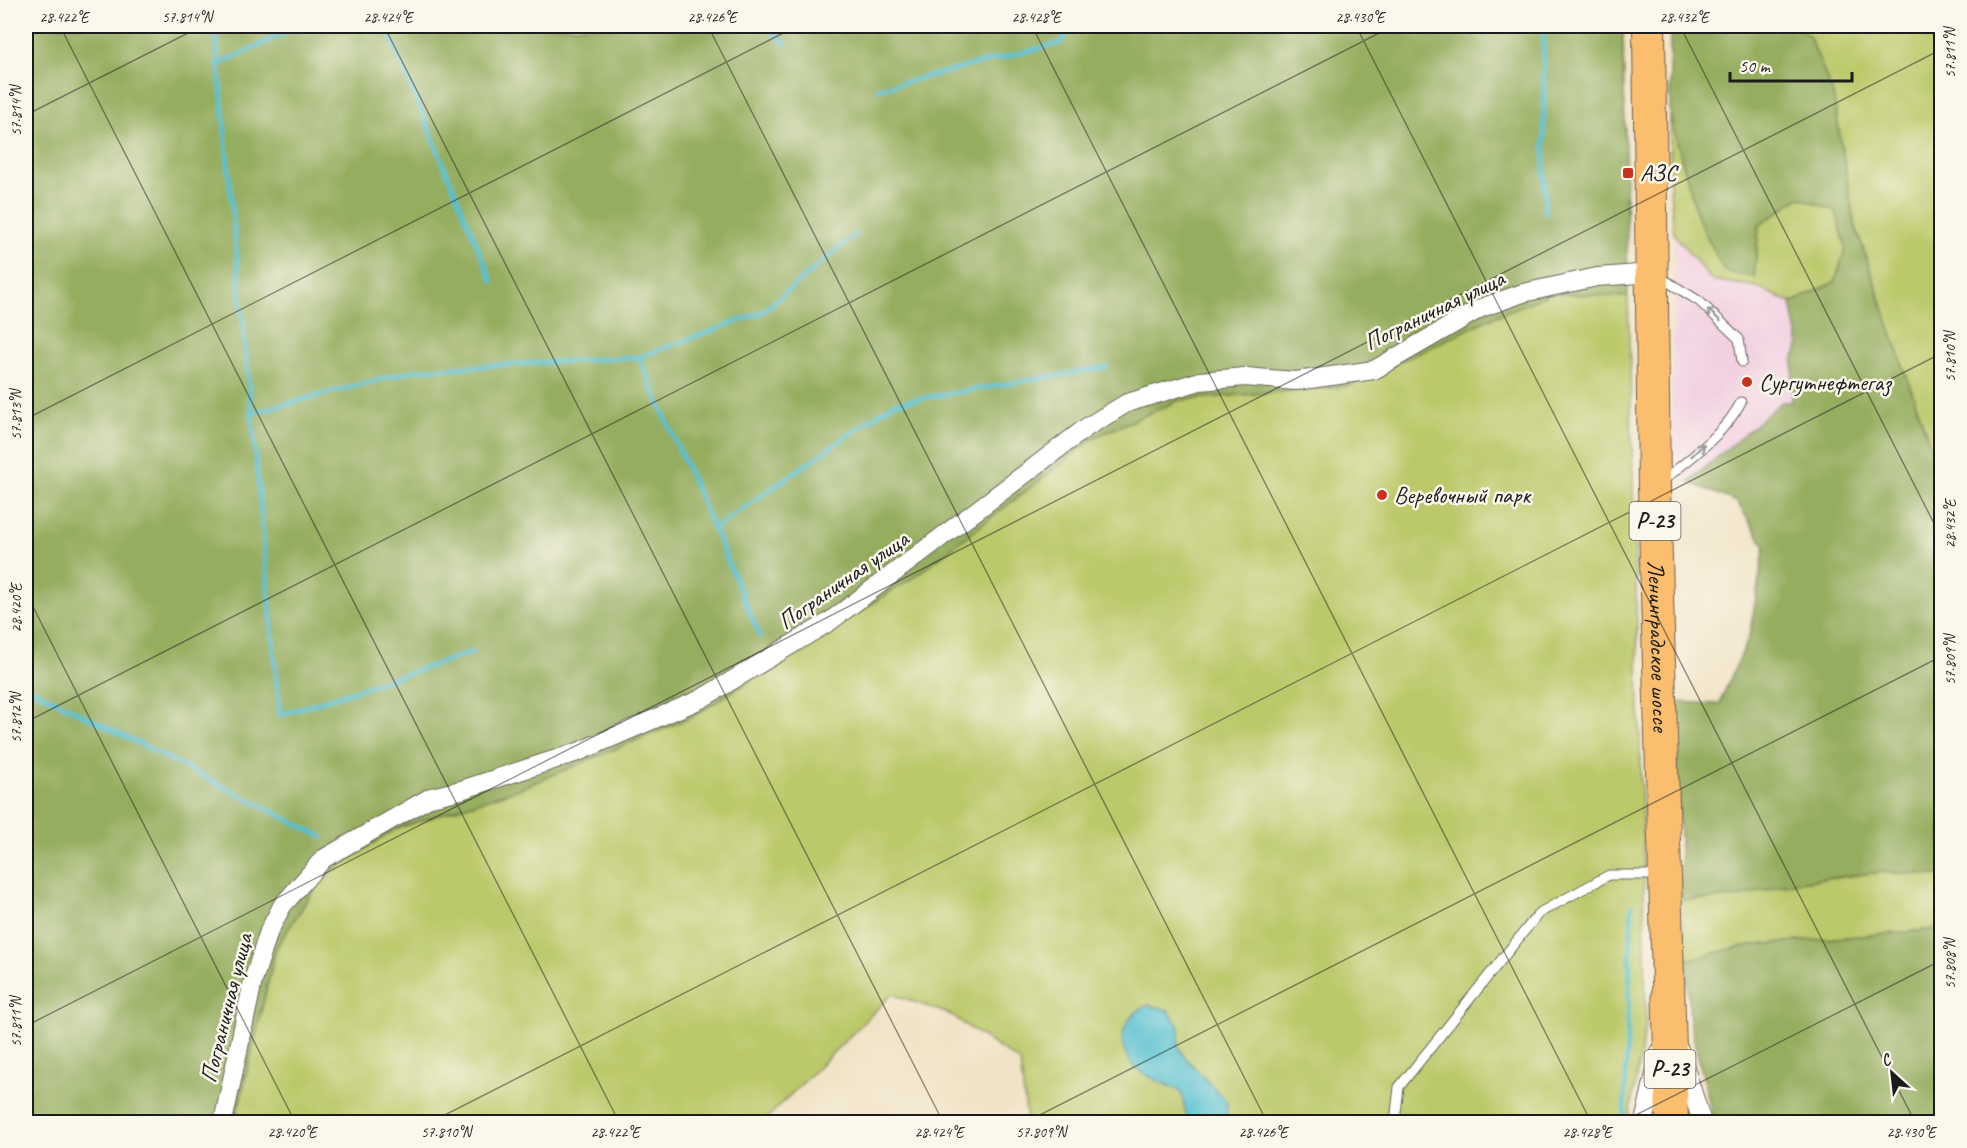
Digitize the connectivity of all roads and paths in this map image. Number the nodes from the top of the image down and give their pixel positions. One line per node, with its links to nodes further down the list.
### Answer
1 (1649, 26): 2 (highway, Ленинградское шоссе / Р-23)
2 (1653, 273): 3 (lane, one-way to 2); 5 (highway, Ленинградское шоссе / Р-23); 8 (street, Пограничная улица)
3 (1742, 362)
4 (1741, 402): 5 (lane, one-way to 4)
5 (1654, 488): 6 (highway, Ленинградское шоссе / Р-23)
6 (1665, 875): 7 (highway, Ленинградское шоссе / Р-23); 9 (lane)
7 (1669, 1016): 10 (street); 11 (highway, Ленинградское шоссе / Р-23); 12 (street)
8 (222, 1122)
9 (1395, 1122)
10 (1644, 1122)
11 (1672, 1122)
12 (1702, 1122)

